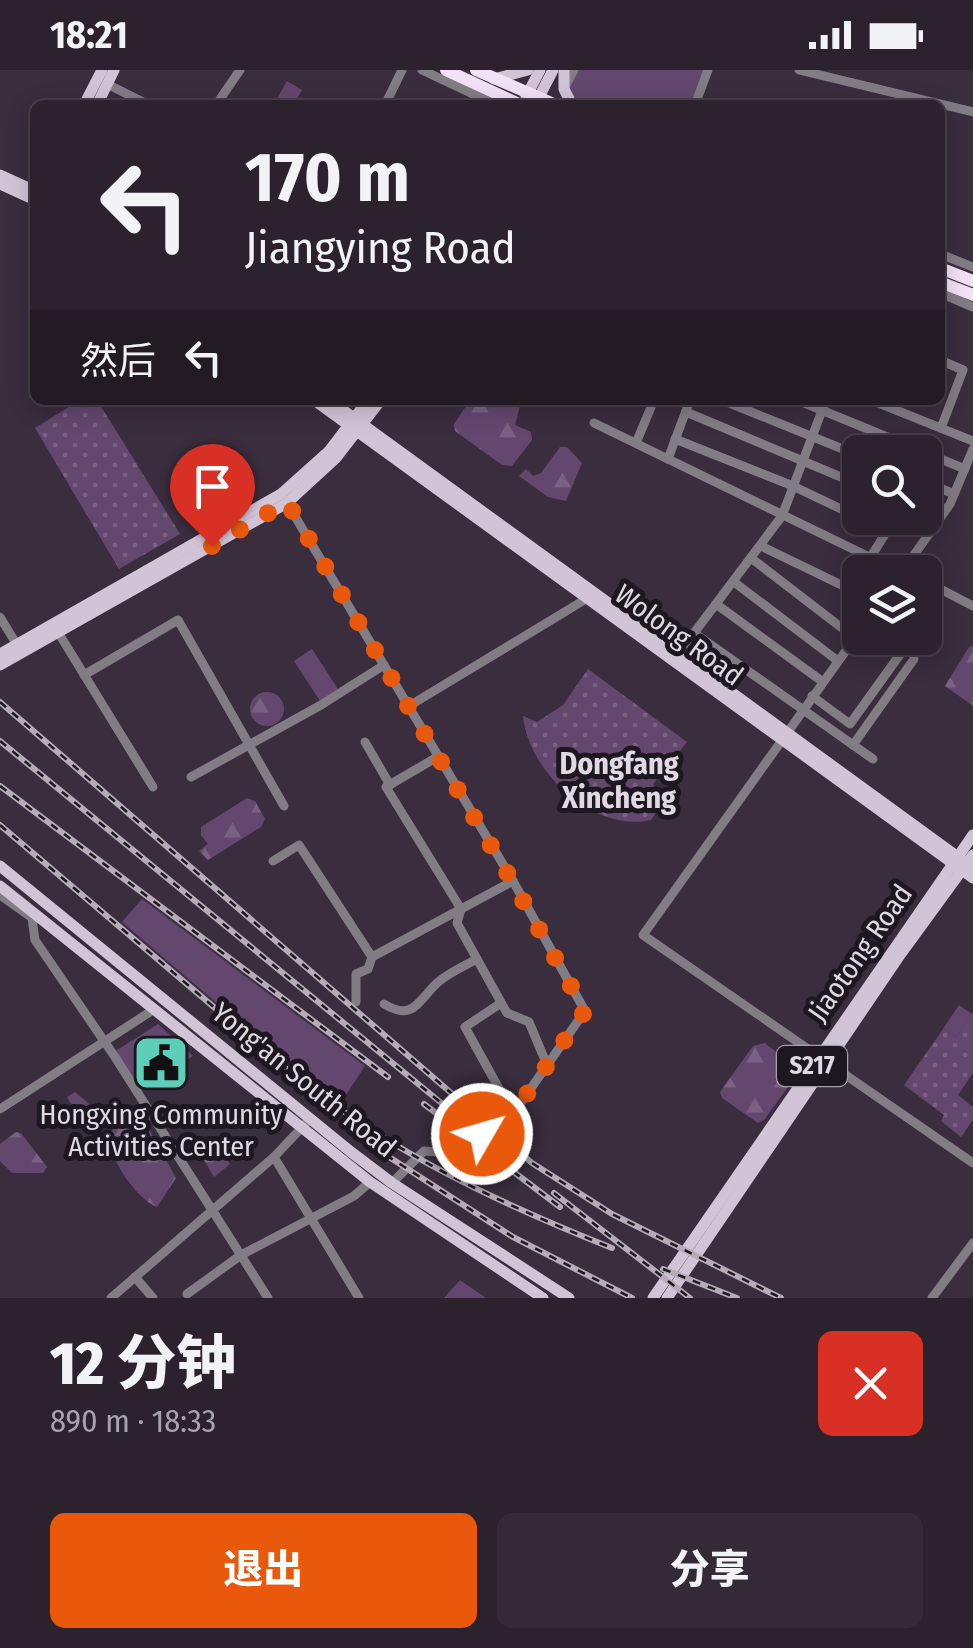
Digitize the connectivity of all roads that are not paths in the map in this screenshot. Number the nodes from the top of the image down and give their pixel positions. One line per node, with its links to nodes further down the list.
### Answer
1 (102, 70): 18 (main road)
2 (114, 70): 15 (main road)
3 (240, 70): 21 (street)
4 (402, 70): 22 (street)
5 (422, 70): 16 (street)
6 (446, 70): 16 (highway)
7 (476, 70): 16 (highway)
8 (540, 70): 24 (main road)
9 (553, 70): 25 (main road)
10 (564, 70): 17 (main road)
11 (574, 70): 17 (street)
12 (708, 70): 27 (street)
13 (798, 70): 28 (street)
14 (522, 73): 16 (main road)
15 (107, 84): 19 (main road); 20 (street)
16 (496, 86): 23 (highway)
17 (564, 89): 26 (main road)
18 (87, 100)
19 (99, 100)
20 (139, 100)
21 (219, 100)
22 (387, 100)
23 (527, 100)
24 (529, 100)
25 (530, 100)
26 (568, 100)
27 (697, 100)
28 (923, 100)
29 (945, 105): 30 (street)
30 (973, 112)
31 (0, 176): 33 (main road)
32 (0, 184): 34 (main road)
33 (30, 190)
34 (30, 198)
35 (945, 256): 36 (street)
36 (973, 267)
37 (945, 270): 38 (highway)
38 (973, 281)
39 (945, 284): 41 (highway)
40 (945, 294): 42 (street)
41 (973, 296)
42 (973, 307)
43 (945, 362): 45 (street)
44 (945, 394): 45 (street)
45 (953, 397): 58 (street)
46 (322, 405): 57 (main road)
47 (333, 405): 57 (main road)
48 (366, 405): 57 (main road)
49 (376, 405): 57 (main road)
50 (652, 405): 62 (street)
51 (688, 405): 55 (street)
52 (734, 405): 59 (street)
53 (824, 405): 59 (street); 67 (street)
54 (884, 405): 58 (street)
55 (686, 412): 60 (street); 66 (street)
56 (594, 424): 62 (street)
57 (356, 426): 72 (main road); 82 (main road, Wolong Road); 86 (main road); 92 (main road, Wolong Road)
58 (941, 428): 61 (street)
59 (812, 436): 63 (street); 66 (street)
60 (676, 440): 65 (street); 69 (street)
61 (973, 441)
62 (636, 444): 65 (street)
63 (842, 448)
64 (973, 449): 67 (street)
65 (668, 459): 74 (street)
66 (803, 461): 68 (street); 69 (street)
67 (965, 469): 71 (street)
68 (842, 477)
69 (793, 486): 73 (street); 74 (street)
70 (942, 489): 71 (street)
71 (954, 494): 77 (street)
72 (287, 502): 86 (main road); 97 (street)
73 (842, 509)
74 (782, 516): 75 (street); 76 (street)
75 (761, 546): 78 (street); 80 (street)
76 (864, 555)
77 (913, 555)
78 (752, 558): 79 (street); 87 (street)
79 (734, 582): 83 (street); 96 (street)
80 (842, 585)
81 (942, 590): 84 (street)
82 (586, 599): 102 (street); 104 (main road, Wolong Road)
83 (716, 604): 88 (street); 100 (street)
84 (973, 606)
85 (0, 617): 90 (street)
86 (67, 621): 89 (street); 90 (street); 91 (main road); 98 (main road)
87 (842, 623)
88 (694, 633): 92 (street); 103 (street)
89 (61, 637): 98 (street); 99 (street)
90 (14, 640): 91 (street)
91 (0, 651)
92 (679, 653): 104 (main road, Wolong Road)
93 (842, 655): 96 (street)
94 (901, 655): 101 (street)
95 (914, 659): 107 (street)
96 (838, 661): 100 (street)
97 (384, 664): 102 (street); 106 (street)
98 (0, 668)
99 (84, 675): 106 (street); 112 (street)
100 (823, 682): 101 (street)
101 (812, 696): 103 (street)
102 (409, 706): 108 (street)
103 (803, 710): 104 (street); 107 (street)
104 (784, 736): 116 (main road, Wolong Road); 133 (street)
105 (365, 742): 111 (street)
106 (248, 743): 110 (street); 113 (street)
107 (853, 745): 109 (street)
108 (439, 756): 111 (street); 118 (street)
109 (873, 758)
110 (191, 776)
111 (390, 785): 121 (street)
112 (153, 787)
113 (284, 806)
114 (973, 835): 116 (main road, Jiaotong Road / S217)
115 (273, 861): 124 (street)
116 (966, 865): 133 (main road, Jiaotong Road / S217)
117 (0, 866): 126 (main road, Yong'an South Road)
118 (512, 881): 121 (street); 134 (street)
119 (0, 886): 120 (main road, Yong'an South Road)
120 (6, 895): 122 (street); 123 (main road, Yong'an South Road)
121 (461, 909): 124 (street); 125 (street)
122 (32, 918): 123 (street); 132 (street)
123 (47, 924): 127 (main road, Yong'an South Road)
124 (372, 957): 128 (street)
125 (477, 959): 129 (street); 130 (street)
126 (148, 986): 127 (main road); 137 (main road, Yong'an South Road)
127 (138, 998): 131 (main road, Yong'an South Road)
128 (356, 1002)
129 (502, 1003): 134 (street); 136 (street)
130 (384, 1004)
131 (153, 1010): 132 (street); 138 (main road, Yong'an South Road)
132 (105, 1043): 135 (street); 143 (street)
133 (824, 1060): 140 (street); 155 (main road, Jiaotong Road / S217); 156 (main road, Jiaotong Road / S217)
134 (547, 1066): 136 (street)
135 (0, 1109)
136 (513, 1114): 142 (street)
137 (310, 1119): 138 (street); 142 (main road, Yong'an South Road)
138 (300, 1130): 139 (street); 141 (main road, Yong'an South Road)
139 (274, 1157): 143 (street); 144 (street)
140 (973, 1163)
141 (370, 1182): 144 (street); 153 (main road, Yong'an South Road)
142 (392, 1182): 154 (main road, Yong'an South Road)
143 (213, 1210): 146 (street); 147 (street)
144 (311, 1218): 146 (street); 152 (street)
145 (973, 1244): 157 (street)
146 (241, 1255): 148 (street); 151 (street)
147 (136, 1277): 149 (street); 150 (street)
148 (186, 1297)
149 (111, 1298)
150 (153, 1298)
151 (268, 1298)
152 (359, 1298)
153 (543, 1298)
154 (569, 1298)
155 (653, 1298)
156 (666, 1298)
157 (932, 1298)

